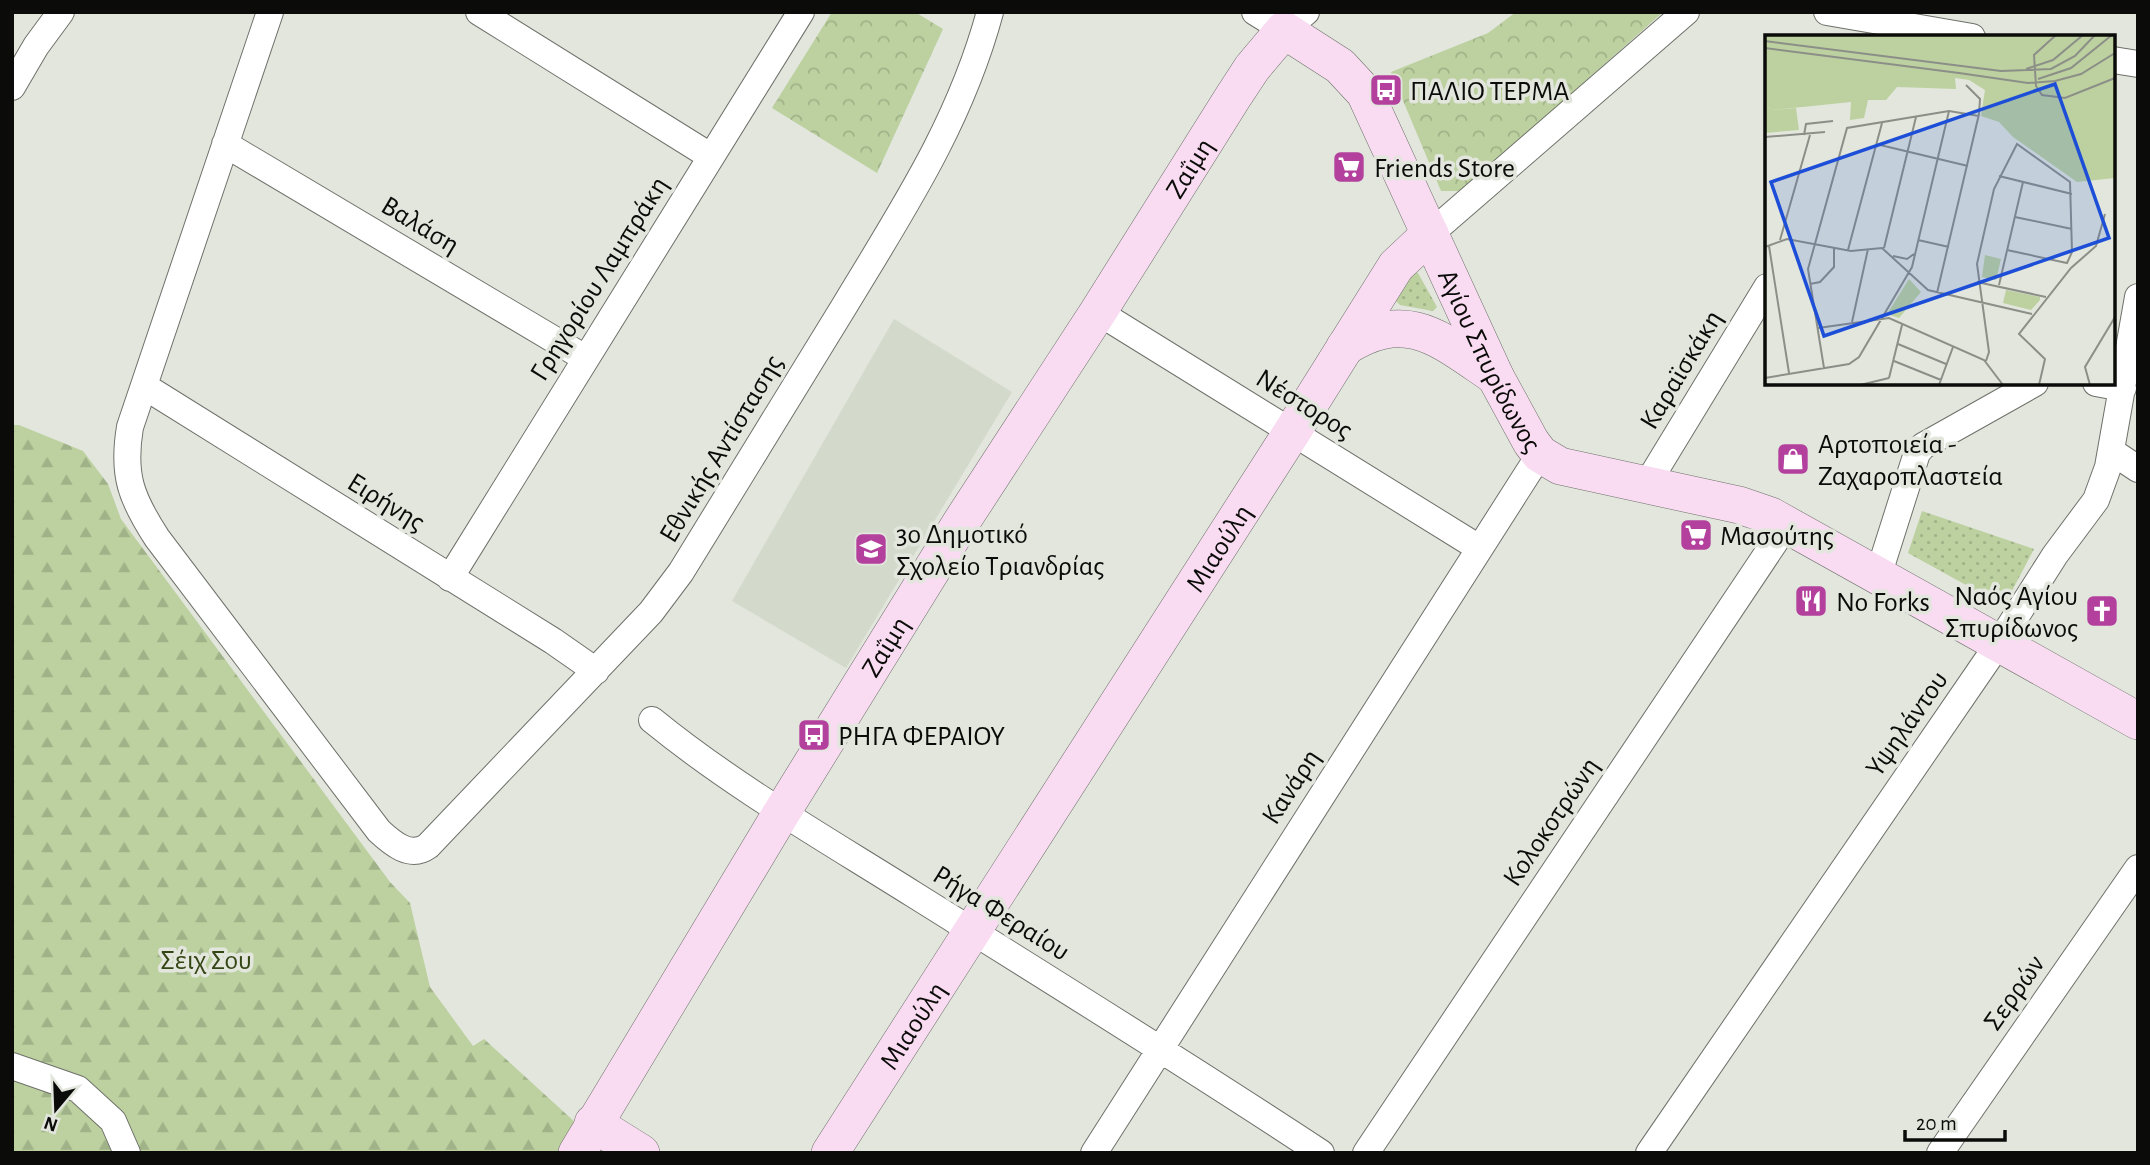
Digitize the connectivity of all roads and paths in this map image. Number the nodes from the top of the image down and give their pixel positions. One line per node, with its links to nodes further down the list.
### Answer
1 (61, 12): 13 (street)
2 (270, 12): 14 (street)
3 (479, 12): 15 (street)
4 (801, 12): 15 (street, Γρηγορίου Λαμπράκη)
5 (990, 12): 37 (street, Εθνικής Αντίστασης)
6 (1686, 12): 16 (street, Μιαούλη)
7 (1827, 12): 9 (street)
8 (1282, 18): 16 (street, Αγίου Σπυρίδωνος); 19 (street, Ζαΐμη)
9 (1922, 33): 10 (street)
10 (1947, 35)
11 (2115, 60): 12 (street)
12 (2138, 64)
13 (12, 87)
14 (225, 144): 21 (street, Βαλάση); 25 (street)
15 (710, 156): 21 (street, Γρηγορίου Λαμπράκη)
16 (1430, 234): 20 (street, Μιαούλη); 22 (street, Αγίου Σπυρίδωνος)
17 (1765, 289): 31 (street, Καραϊσκάκη)
18 (2138, 297): 26 (street, Υψηλάντου)
19 (1098, 312): 27 (street, Νέστορος); 40 (street, Ζαΐμη)
20 (1345, 347): 22 (street); 27 (street, Μιαούλη)
21 (584, 358): 35 (street, Γρηγορίου Λαμπράκη)
22 (1495, 376): 29 (street, Αγίου Σπυρίδωνος)
23 (2031, 385): 34 (street)
24 (2107, 385): 26 (street)
25 (144, 386): 35 (street, Ειρήνης); 37 (street, Εθνικής Αντίστασης)
26 (2123, 388): 28 (street, Υψηλάντου)
27 (1292, 432): 33 (street, Νέστορος); 42 (street, Μιαούλη)
28 (2111, 451): 30 (street); 36 (street, Υψηλάντου)
29 (1540, 454): 31 (street, Αγίου Σπυρίδωνος); 33 (street, Κανάρη)
30 (2138, 469)
31 (1647, 484): 32 (street, Αγίου Σπυρίδωνος)
32 (1787, 524): 34 (street, Αγίου Σπυρίδωνος); 51 (street, Κολοκοτρώνη)
33 (1479, 548): 43 (street, Κανάρη)
34 (1878, 576): 36 (street, Αγίου Σπυρίδωνος)
35 (450, 578): 37 (street, Ειρήνης)
36 (1999, 643): 39 (street, Αγίου Σπυρίδωνος); 52 (street, Υψηλάντου)
37 (596, 671)
38 (652, 720): 40 (street, Ρήγα Φεραίου)
39 (2138, 721)
40 (782, 811): 42 (street, Ρήγα Φεραίου); 45 (street, Ζαΐμη)
41 (2138, 868): 53 (street, Σερρών)
42 (971, 930): 43 (street, Ρήγα Φεραίου); 48 (street, Μιαούλη)
43 (1160, 1047): 49 (street, Κανάρη); 50 (street, Ρήγα Φεραίου)
44 (12, 1066): 46 (street)
45 (585, 1138): 47 (street)
46 (127, 1153)
47 (641, 1153)
48 (830, 1153)
49 (1094, 1153)
50 (1321, 1153)
51 (1366, 1153)
52 (1649, 1153)
53 (1940, 1153)

